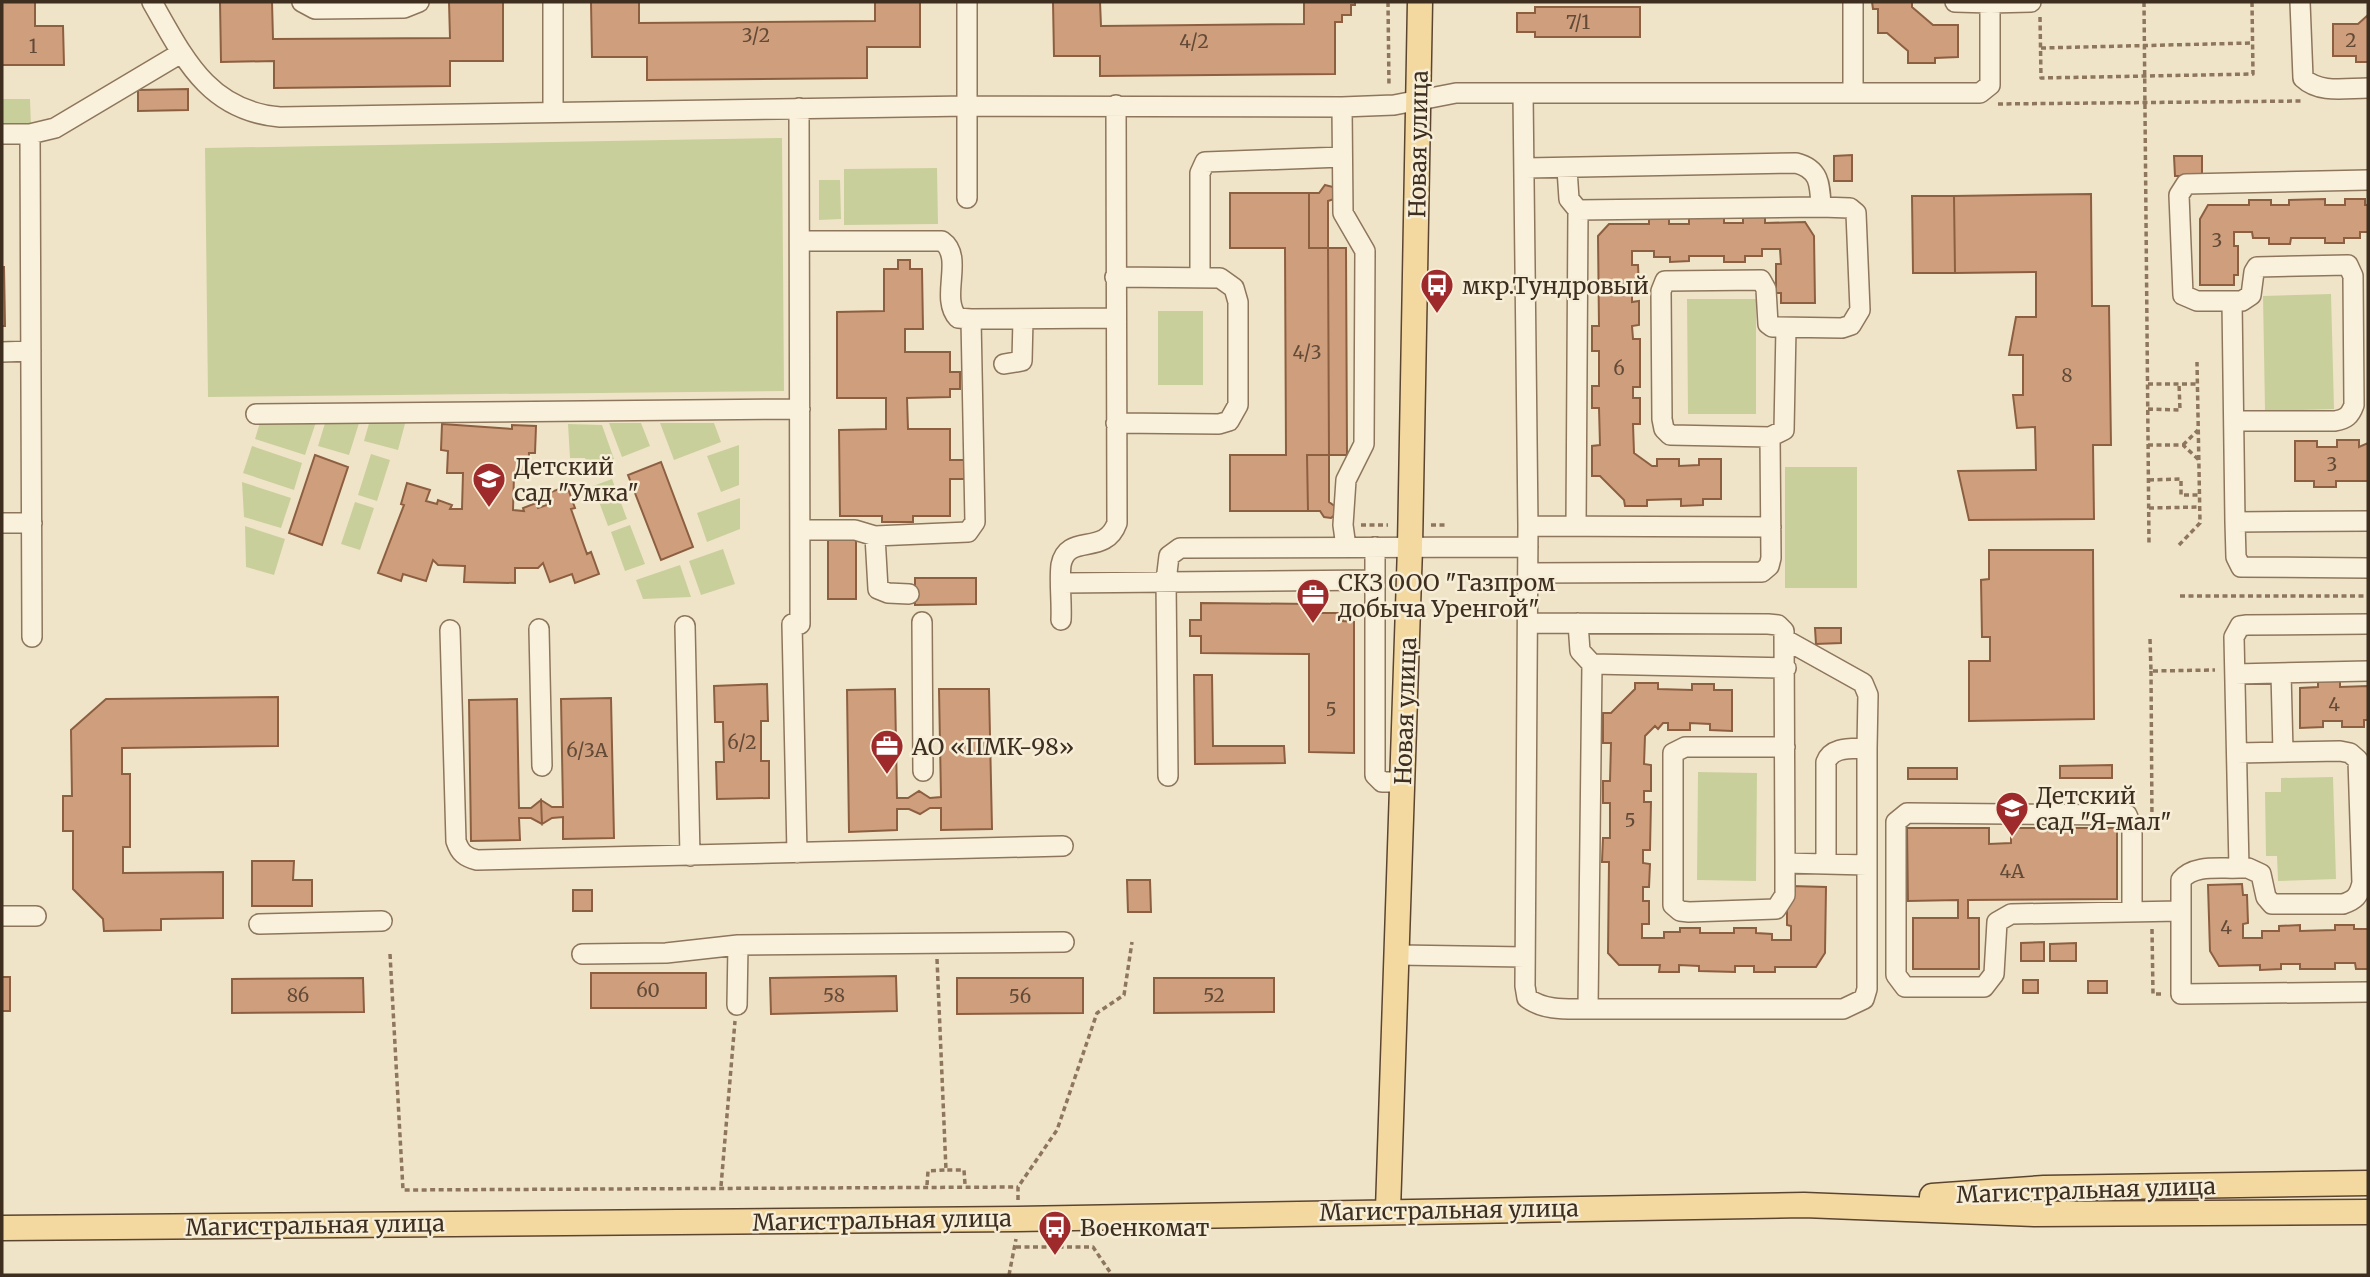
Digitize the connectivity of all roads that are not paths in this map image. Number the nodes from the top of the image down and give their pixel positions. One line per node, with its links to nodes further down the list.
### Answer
1 (152, 2): 12 (street)
2 (302, 2): 3 (street)
3 (419, 2)
4 (553, 2): 21 (street)
5 (967, 2): 18 (street)
6 (1420, 2): 16 (main road, Новая улица)
7 (1853, 2): 15 (street)
8 (1955, 2): 10 (street)
9 (2300, 2): 13 (street)
10 (1990, 3): 11 (street); 15 (street)
11 (2035, 7)
12 (181, 53): 21 (street); 23 (street)
13 (2368, 88)
14 (1523, 93): 15 (street); 16 (street); 25 (street)
15 (1853, 93)
16 (1418, 101): 19 (street); 58 (main road, Новая улица)
17 (1116, 105): 18 (street); 19 (street); 32 (street)
18 (967, 106): 20 (street); 28 (street)
19 (1342, 107): 24 (street)
20 (799, 108): 21 (street); 31 (street)
21 (553, 111)
22 (2, 134): 23 (street)
23 (30, 134): 39 (street)
24 (1342, 158): 33 (street); 56 (street)
25 (1526, 168): 26 (street); 51 (street)
26 (1567, 169): 29 (street); 30 (street)
27 (2368, 180): 34 (street)
28 (967, 198)
29 (1821, 207): 30 (street); 38 (street)
30 (1578, 210): 52 (street)
31 (800, 241): 37 (street); 42 (street)
32 (1115, 277): 33 (street); 35 (street)
33 (1200, 278): 45 (street)
34 (2232, 301): 44 (street); 44 (street)
35 (1115, 318): 36 (street); 45 (street)
36 (1023, 319): 37 (street); 41 (street)
37 (971, 320): 55 (street)
38 (1786, 328): 46 (street); 46 (street)
39 (31, 351): 40 (street); 50 (street)
40 (2, 352)
41 (1004, 364)
42 (800, 410): 43 (street); 54 (street)
43 (256, 414)
44 (2234, 421): 48 (street)
45 (1116, 423): 64 (street)
46 (1770, 437): 53 (street)
47 (2368, 521): 48 (street)
48 (2235, 522): 60 (street)
49 (2, 523): 50 (street)
50 (32, 523): 74 (street)
51 (1528, 526): 52 (street); 59 (street)
52 (1576, 526): 53 (street)
53 (1771, 527): 61 (street)
54 (800, 530): 55 (street); 90 (street)
55 (875, 536): 65 (street)
56 (1346, 547): 57 (street); 63 (street)
57 (1375, 547): 58 (street); 62 (street)
58 (1410, 547): 59 (street); 88 (main road, Новая улица)
59 (1528, 547): 61 (street)
60 (2368, 568)
61 (1528, 573): 68 (street)
62 (1375, 580): 63 (street); 88 (street)
63 (1166, 581): 64 (street); 87 (street)
64 (1062, 583): 66 (street)
65 (909, 594)
66 (1062, 620)
67 (922, 622): 86 (street)
68 (1528, 623): 69 (street); 106 (street)
69 (1578, 623): 75 (street); 76 (street)
70 (2368, 624): 79 (street)
71 (685, 626): 91 (street)
72 (539, 629): 85 (street)
73 (450, 630): 91 (street)
74 (32, 637)
75 (1786, 640): 77 (street); 82 (street)
76 (1592, 664): 77 (street); 109 (street)
77 (1786, 668): 81 (street)
78 (2368, 671): 80 (street)
79 (2235, 672): 80 (street); 84 (street)
80 (2281, 673): 83 (street)
81 (1785, 747): 92 (street); 92 (street)
82 (1867, 748): 93 (street); 94 (street)
83 (2283, 752): 84 (street); 95 (street)
84 (2237, 753): 95 (street)
85 (542, 766)
86 (923, 771)
87 (1168, 776)
88 (1403, 782): 105 (main road, Новая улица)
89 (1063, 846): 90 (street)
90 (797, 853): 91 (street)
91 (690, 856)
92 (1785, 863): 93 (street)
93 (1826, 864): 94 (street)
94 (1867, 865): 109 (street)
95 (2239, 868): 96 (street)
96 (2179, 911): 97 (street); 107 (street)
97 (2142, 912): 97 (street)
98 (2, 916): 99 (street)
99 (36, 916)
100 (382, 921): 101 (street)
101 (259, 924)
102 (1064, 942): 103 (street)
103 (738, 945): 104 (street); 108 (street)
104 (582, 954)
105 (1398, 956): 106 (street); 112 (main road, Новая улица)
106 (1525, 957): 109 (street)
107 (2368, 992)
108 (737, 1005)
109 (1588, 1009)
110 (2368, 1183): 111 (main road, Магистральная улица)
111 (1804, 1205): 112 (main road, Магистральная улица); 114 (main road, Магистральная улица)
112 (1388, 1210): 116 (main road, Магистральная улица)
113 (2368, 1212): 114 (main road, Магистральная улица)
114 (2140, 1213): 115 (main road)
115 (2368, 1225)
116 (2, 1228)

